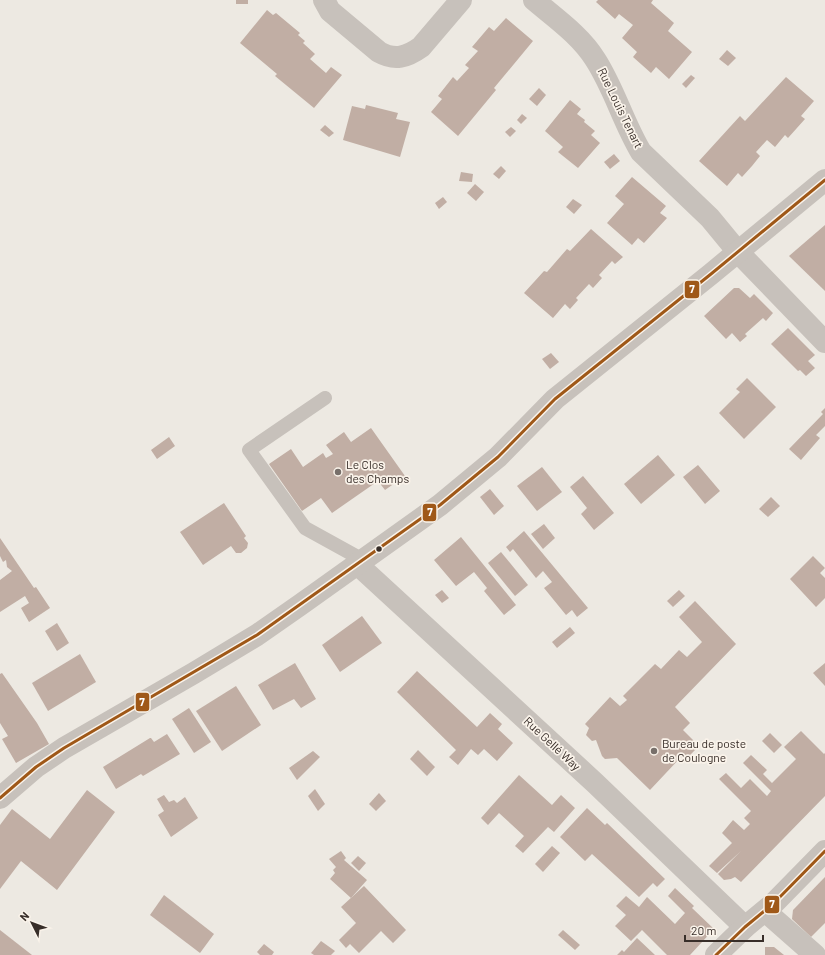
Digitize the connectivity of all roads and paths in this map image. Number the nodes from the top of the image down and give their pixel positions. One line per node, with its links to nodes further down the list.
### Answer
1 (324, 0): 2 (street)
2 (462, 0)
3 (534, 0): 5 (street, Rue Louis Tenart)
4 (825, 180): 5 (street)
5 (738, 252): 6 (street, Rue Louis Tenart); 8 (street)
6 (825, 342)
7 (325, 398): 8 (lane)
8 (360, 562): 9 (street); 12 (street, Rue Gellé Way)
9 (0, 798)
10 (825, 851): 11 (street)
11 (765, 911): 12 (street); 14 (street)
12 (745, 927): 13 (street)
13 (716, 955)
14 (815, 955)

